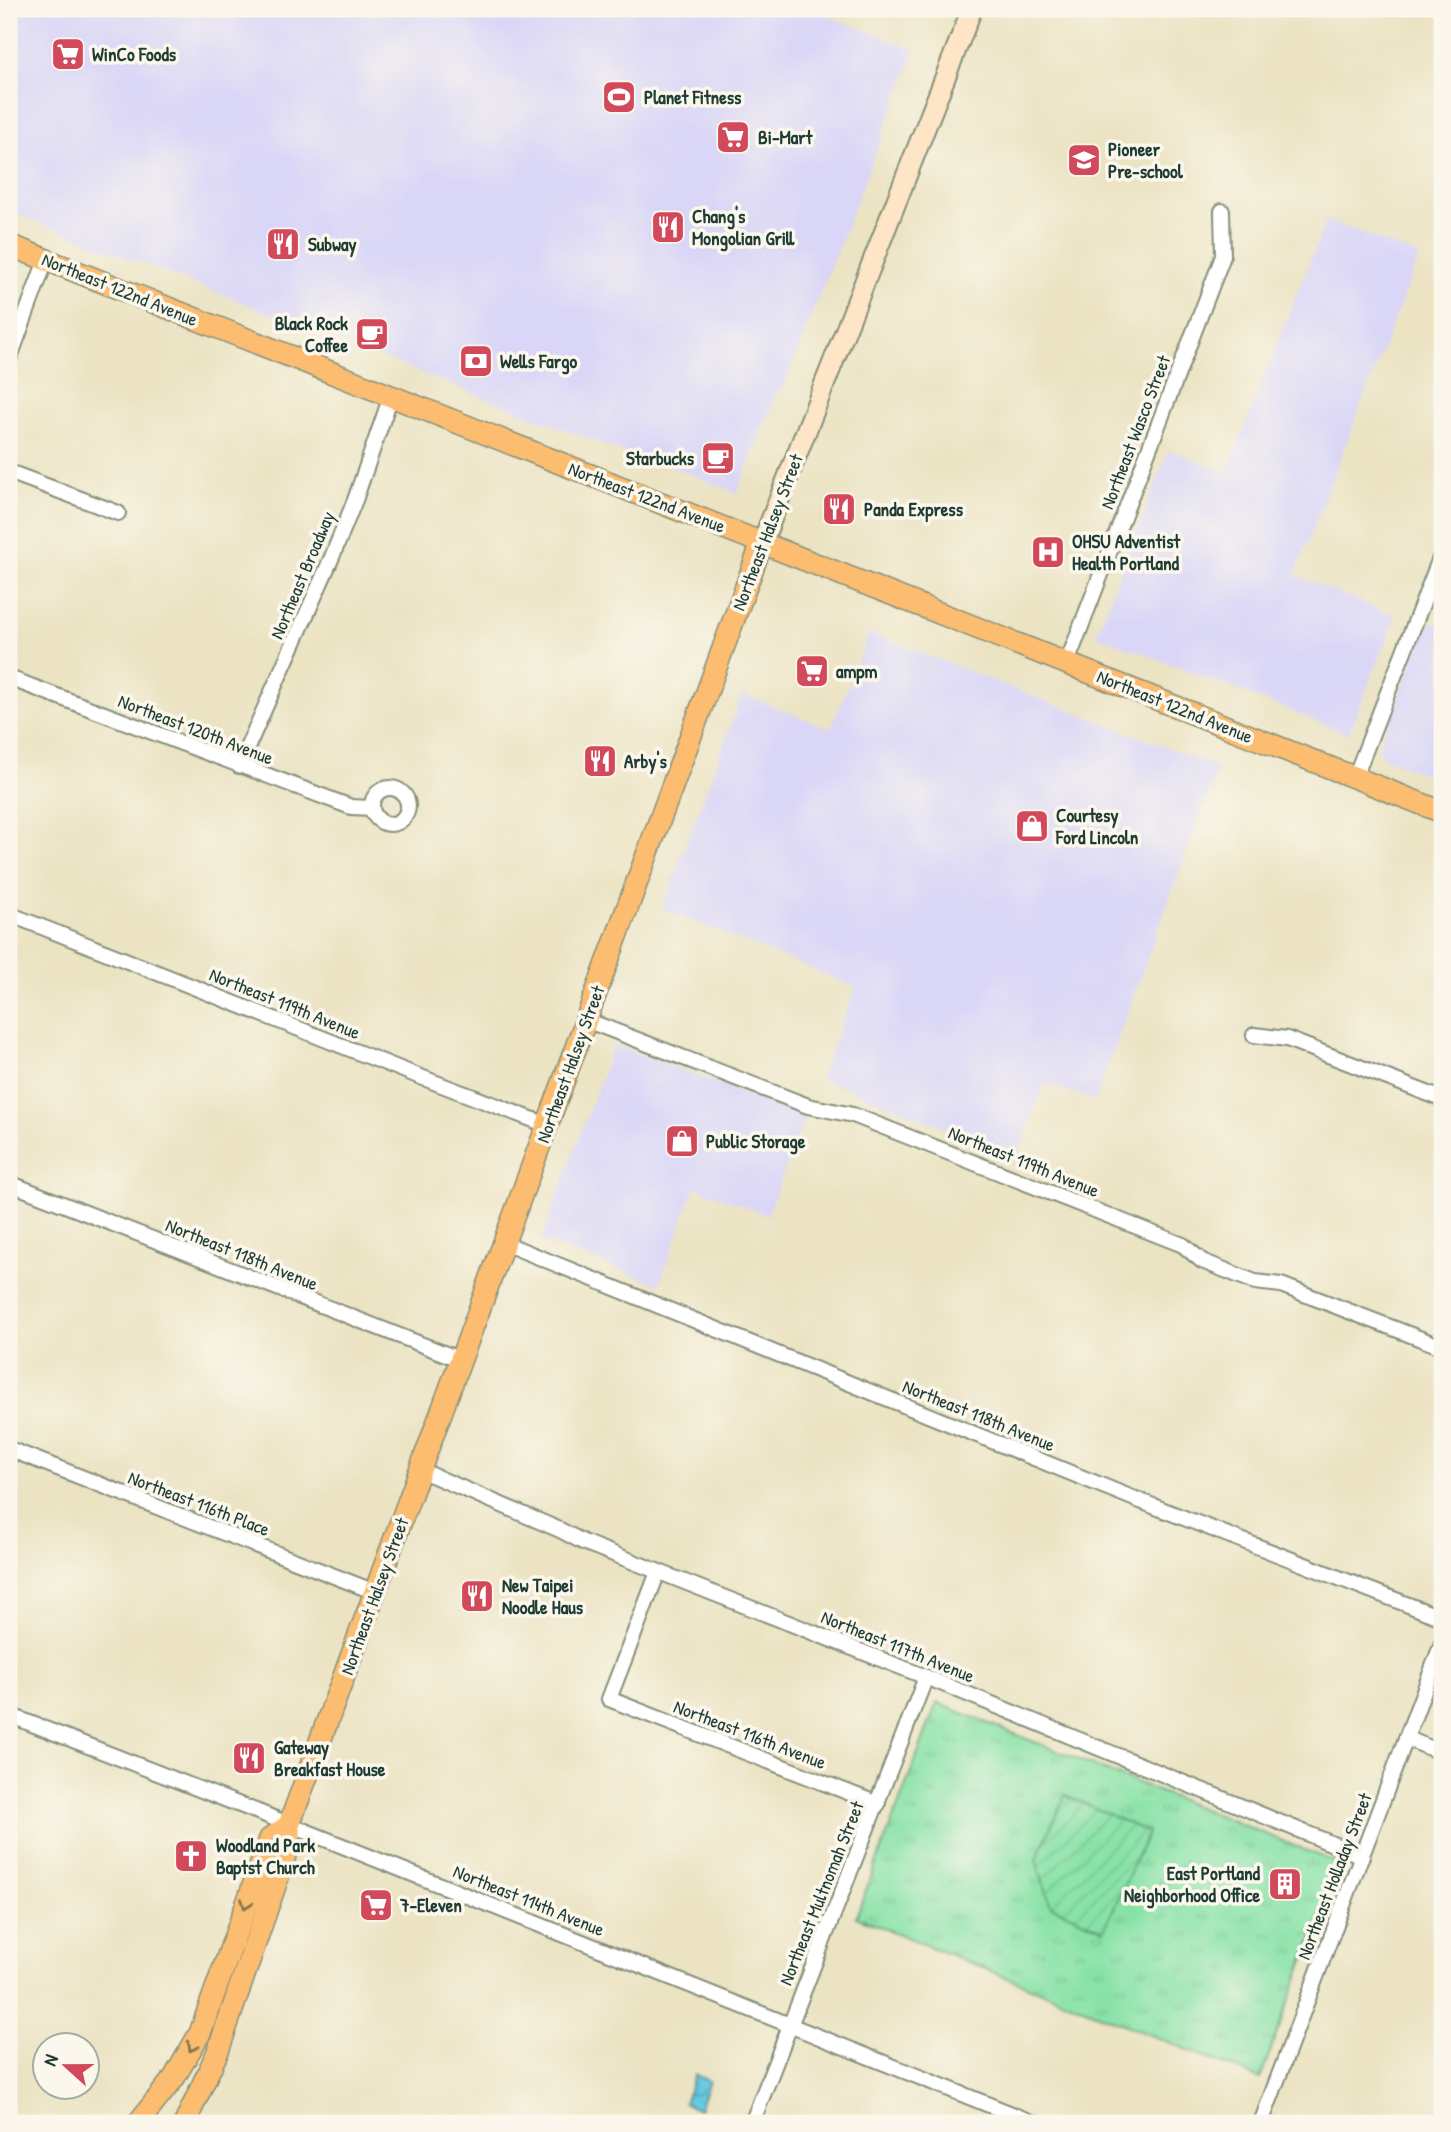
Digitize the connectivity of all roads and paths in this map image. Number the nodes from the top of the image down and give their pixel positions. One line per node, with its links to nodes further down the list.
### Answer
1 (972, 9): 9 (main road, Northeast Halsey Street)
2 (1222, 211): 11 (street, Northeast Wasco Street)
3 (9, 245): 4 (main road, Northeast 122nd Avenue)
4 (47, 260): 5 (street); 6 (main road, Northeast 122nd Avenue)
5 (9, 360)
6 (391, 396): 9 (main road, Northeast 122nd Avenue); 13 (street, Northeast Broadway)
7 (9, 472): 8 (street)
8 (118, 513)
9 (762, 543): 11 (main road, Northeast 122nd Avenue); 18 (main road, Northeast Halsey Street)
10 (1442, 554): 14 (street)
11 (1067, 663): 14 (main road, Northeast 122nd Avenue)
12 (9, 677): 13 (street, Northeast 120th Avenue)
13 (240, 766): 15 (street, Northeast 120th Avenue)
14 (1355, 777): 16 (main road, Northeast 122nd Avenue)
15 (372, 808)
16 (1442, 812)
17 (9, 914): 21 (street, Northeast 119th Avenue)
18 (586, 1020): 21 (main road, Northeast Halsey Street); 24 (street, Northeast 119th Avenue)
19 (1254, 1035): 20 (street)
20 (1442, 1099)
21 (547, 1125): 23 (main road, Northeast Halsey Street)
22 (9, 1183): 25 (street, Northeast 118th Avenue)
23 (504, 1243): 25 (main road, Northeast Halsey Street); 30 (street, Northeast 118th Avenue)
24 (1442, 1347)
25 (461, 1360): 27 (main road, Northeast Halsey Street)
26 (9, 1450): 29 (street, Northeast 116th Place)
27 (420, 1470): 28 (street, Northeast 117th Avenue); 29 (main road, Northeast Halsey Street)
28 (658, 1572): 32 (street, Northeast 117th Avenue); 36 (street, Northeast 116th Avenue)
29 (375, 1592): 37 (main road, Northeast Halsey Street)
30 (1442, 1618)
31 (1442, 1643): 34 (street, Northeast Holladay Street)
32 (926, 1677): 36 (street, Northeast Multnomah Street); 38 (street, Northeast 117th Avenue)
33 (9, 1715): 37 (street, Northeast 114th Avenue)
34 (1406, 1738): 35 (street); 38 (street, Northeast Holladay Street)
35 (1442, 1753)
36 (877, 1804): 39 (street, Northeast Multnomah Street)
37 (289, 1825): 39 (street, Northeast 114th Avenue); 40 (main road, one-way to 40); 41 (main road, Northeast Halsey Street)
38 (1362, 1856): 44 (street, Northeast Holladay Street)
39 (790, 2025): 42 (street, Northeast Multnomah Street); 43 (street, Northeast 114th Avenue)
40 (138, 2123)
41 (185, 2123)
42 (752, 2123)
43 (1034, 2123)
44 (1261, 2123)

